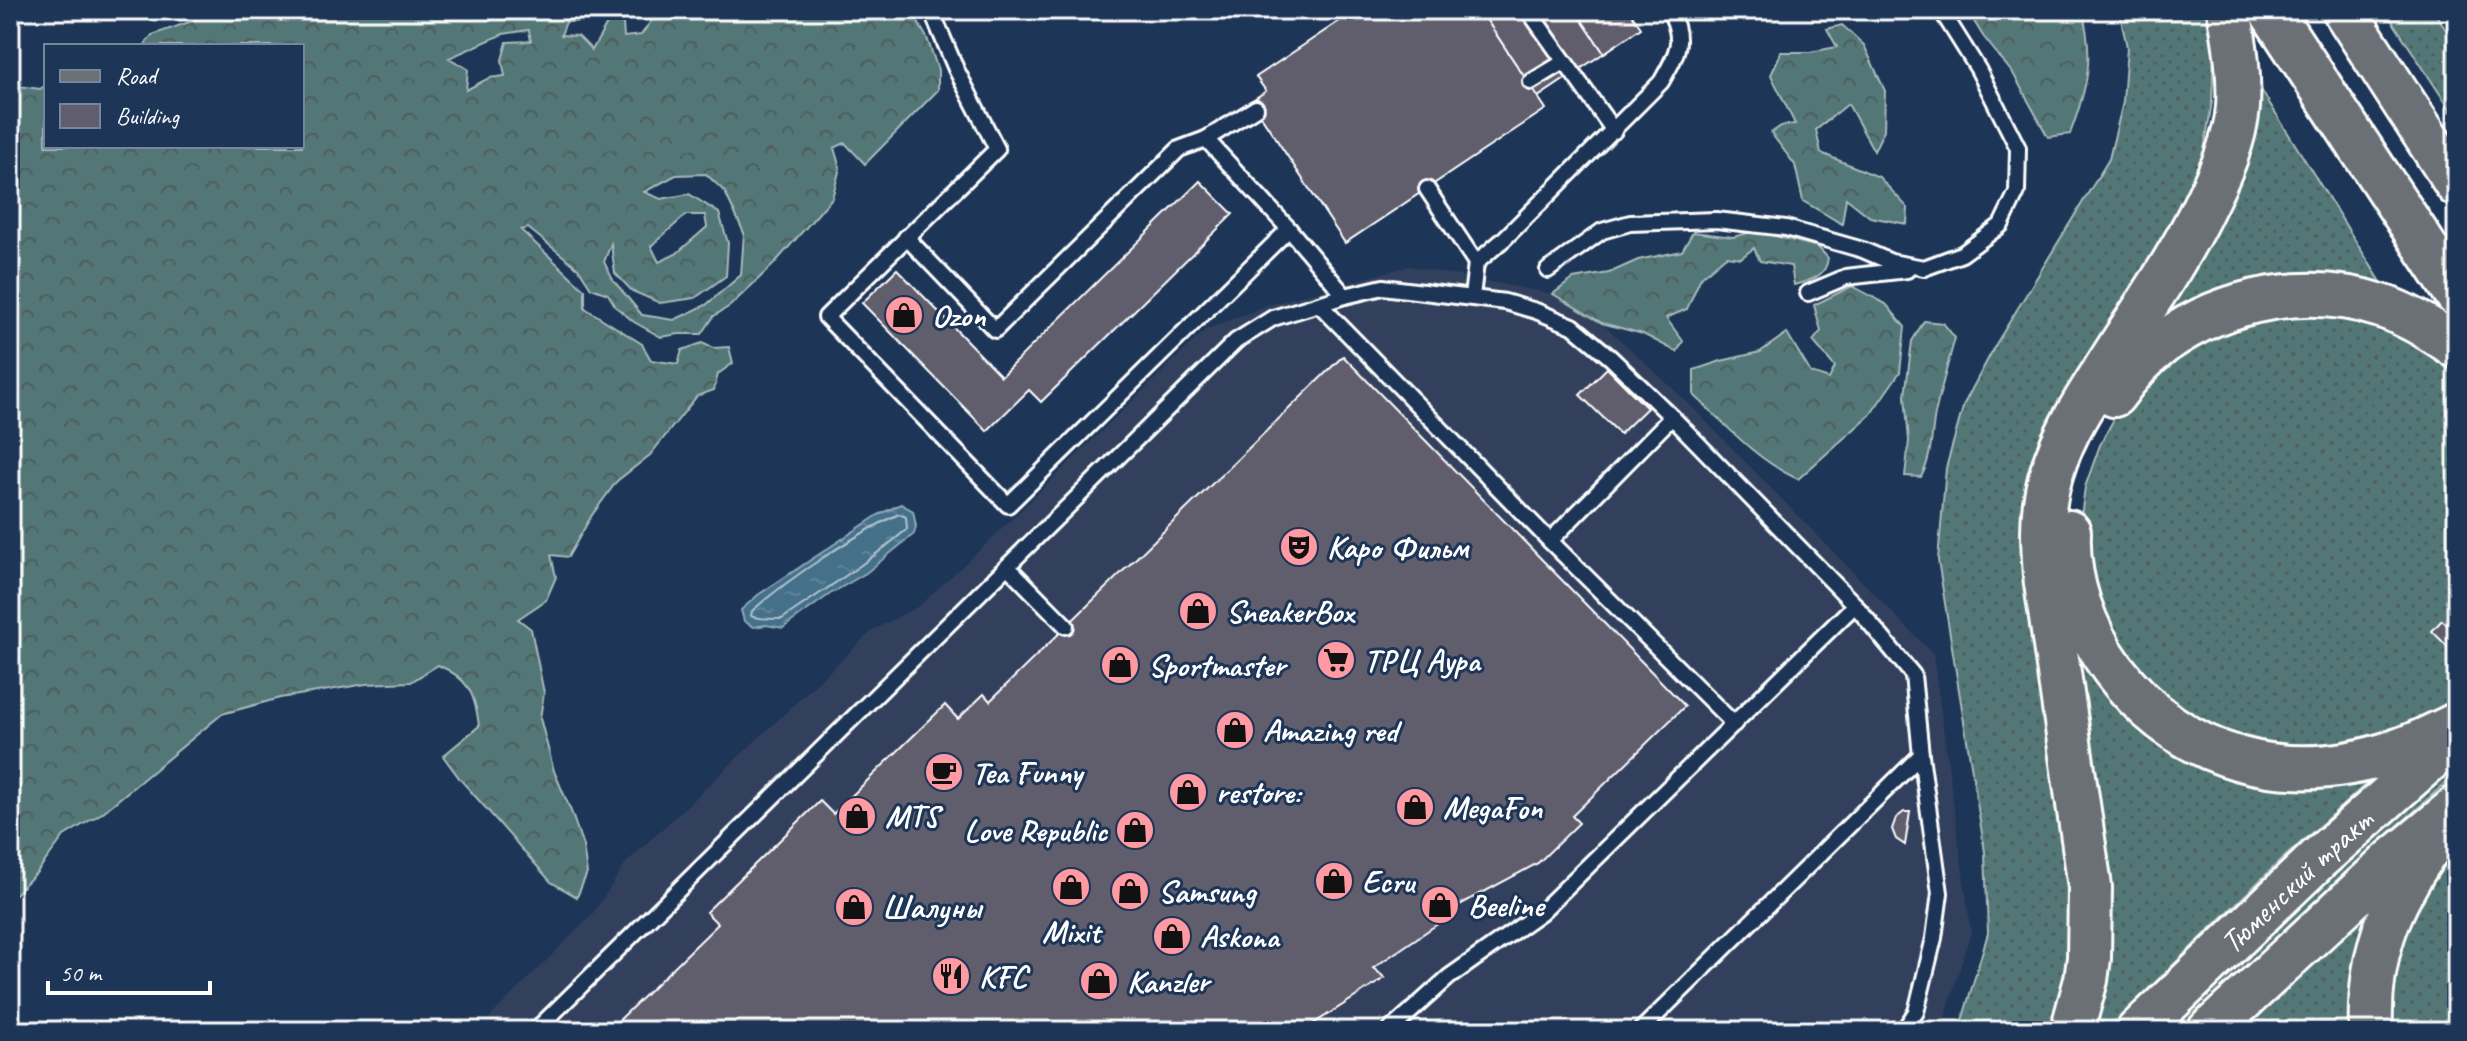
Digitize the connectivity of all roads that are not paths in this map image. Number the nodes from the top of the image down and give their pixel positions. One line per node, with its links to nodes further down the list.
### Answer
1 (931, 10): 16 (lane)
2 (1528, 10): 8 (lane)
3 (1669, 10): 11 (lane)
4 (1941, 10): 18 (lane)
5 (2229, 10): 41 (main road)
6 (2270, 10): 21 (main road)
7 (2344, 10): 13 (main road)
8 (1564, 62): 9 (lane); 11 (lane)
9 (1531, 82)
10 (1256, 108): 12 (lane)
11 (1614, 131): 17 (lane)
12 (1206, 139): 15 (lane); 16 (lane)
13 (2457, 185)
14 (1427, 189): 17 (lane)
15 (1289, 229): 16 (lane); 22 (lane)
16 (906, 237)
17 (1476, 263): 23 (lane)
18 (1924, 268): 19 (lane); 20 (lane)
19 (1548, 270)
20 (1808, 293)
21 (2457, 295)
22 (1345, 296): 23 (lane); 24 (lane)
23 (1472, 297): 26 (lane)
24 (1319, 304): 27 (lane); 28 (lane)
25 (2457, 347): 32 (main road)
26 (1672, 417): 27 (lane); 29 (lane)
27 (1550, 541): 31 (lane)
28 (1008, 567): 30 (lane); 37 (lane)
29 (1855, 605): 31 (lane); 34 (lane)
30 (1066, 626)
31 (1734, 724): 38 (lane)
32 (2457, 724)
33 (2457, 735): 42 (main road, Тюменский тракт)
34 (1921, 755): 39 (lane); 40 (lane)
35 (2457, 807): 43 (main road, Тюменский тракт)
36 (2457, 814): 44 (main road)
37 (535, 1031)
38 (1389, 1031)
39 (1640, 1031)
40 (1903, 1031)
41 (2072, 1031)
42 (2138, 1031)
43 (2209, 1031)
44 (2371, 1031)

